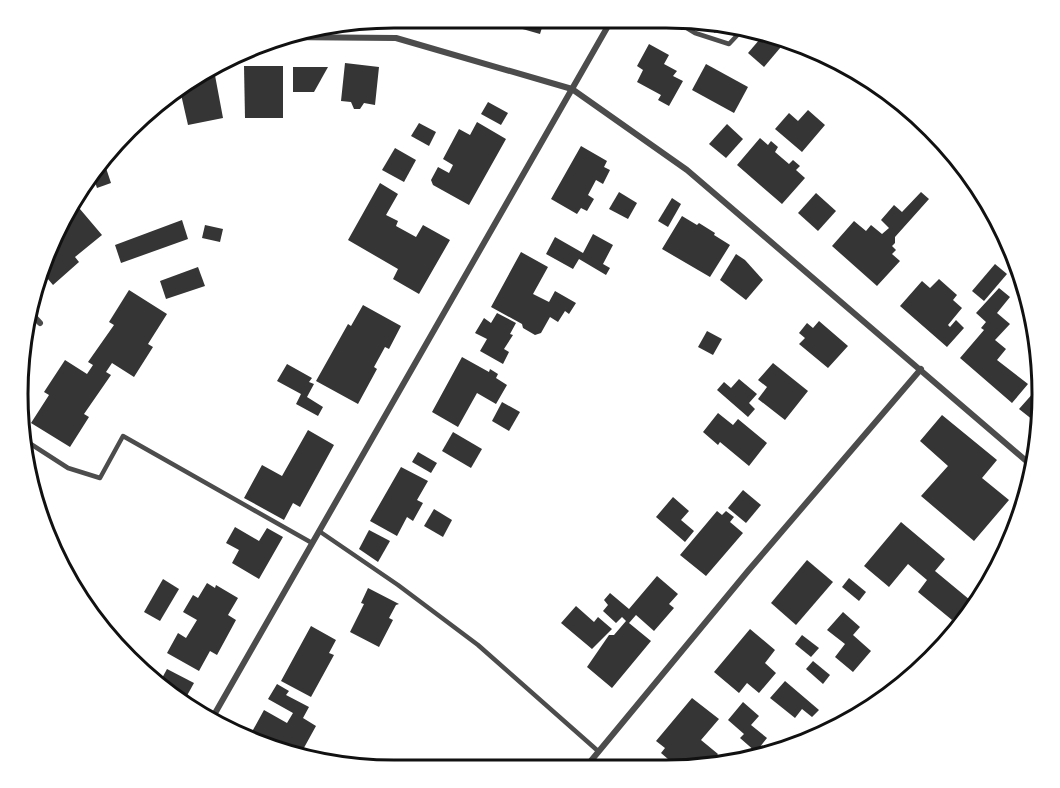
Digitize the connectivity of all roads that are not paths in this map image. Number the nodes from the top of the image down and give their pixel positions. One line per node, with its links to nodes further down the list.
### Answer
1 (607, 28): 5 (street)
2 (688, 29): 3 (lane)
3 (737, 36)
4 (317, 37): 5 (street)
5 (572, 89): 8 (street); 11 (street)
6 (37, 319): 7 (street)
7 (40, 323)
8 (921, 369): 10 (street); 14 (street)
9 (33, 445): 12 (lane)
10 (1025, 460)
11 (319, 531): 12 (street); 14 (lane)
12 (312, 543): 13 (street)
13 (215, 713)
14 (598, 752): 15 (street)
15 (592, 760)

